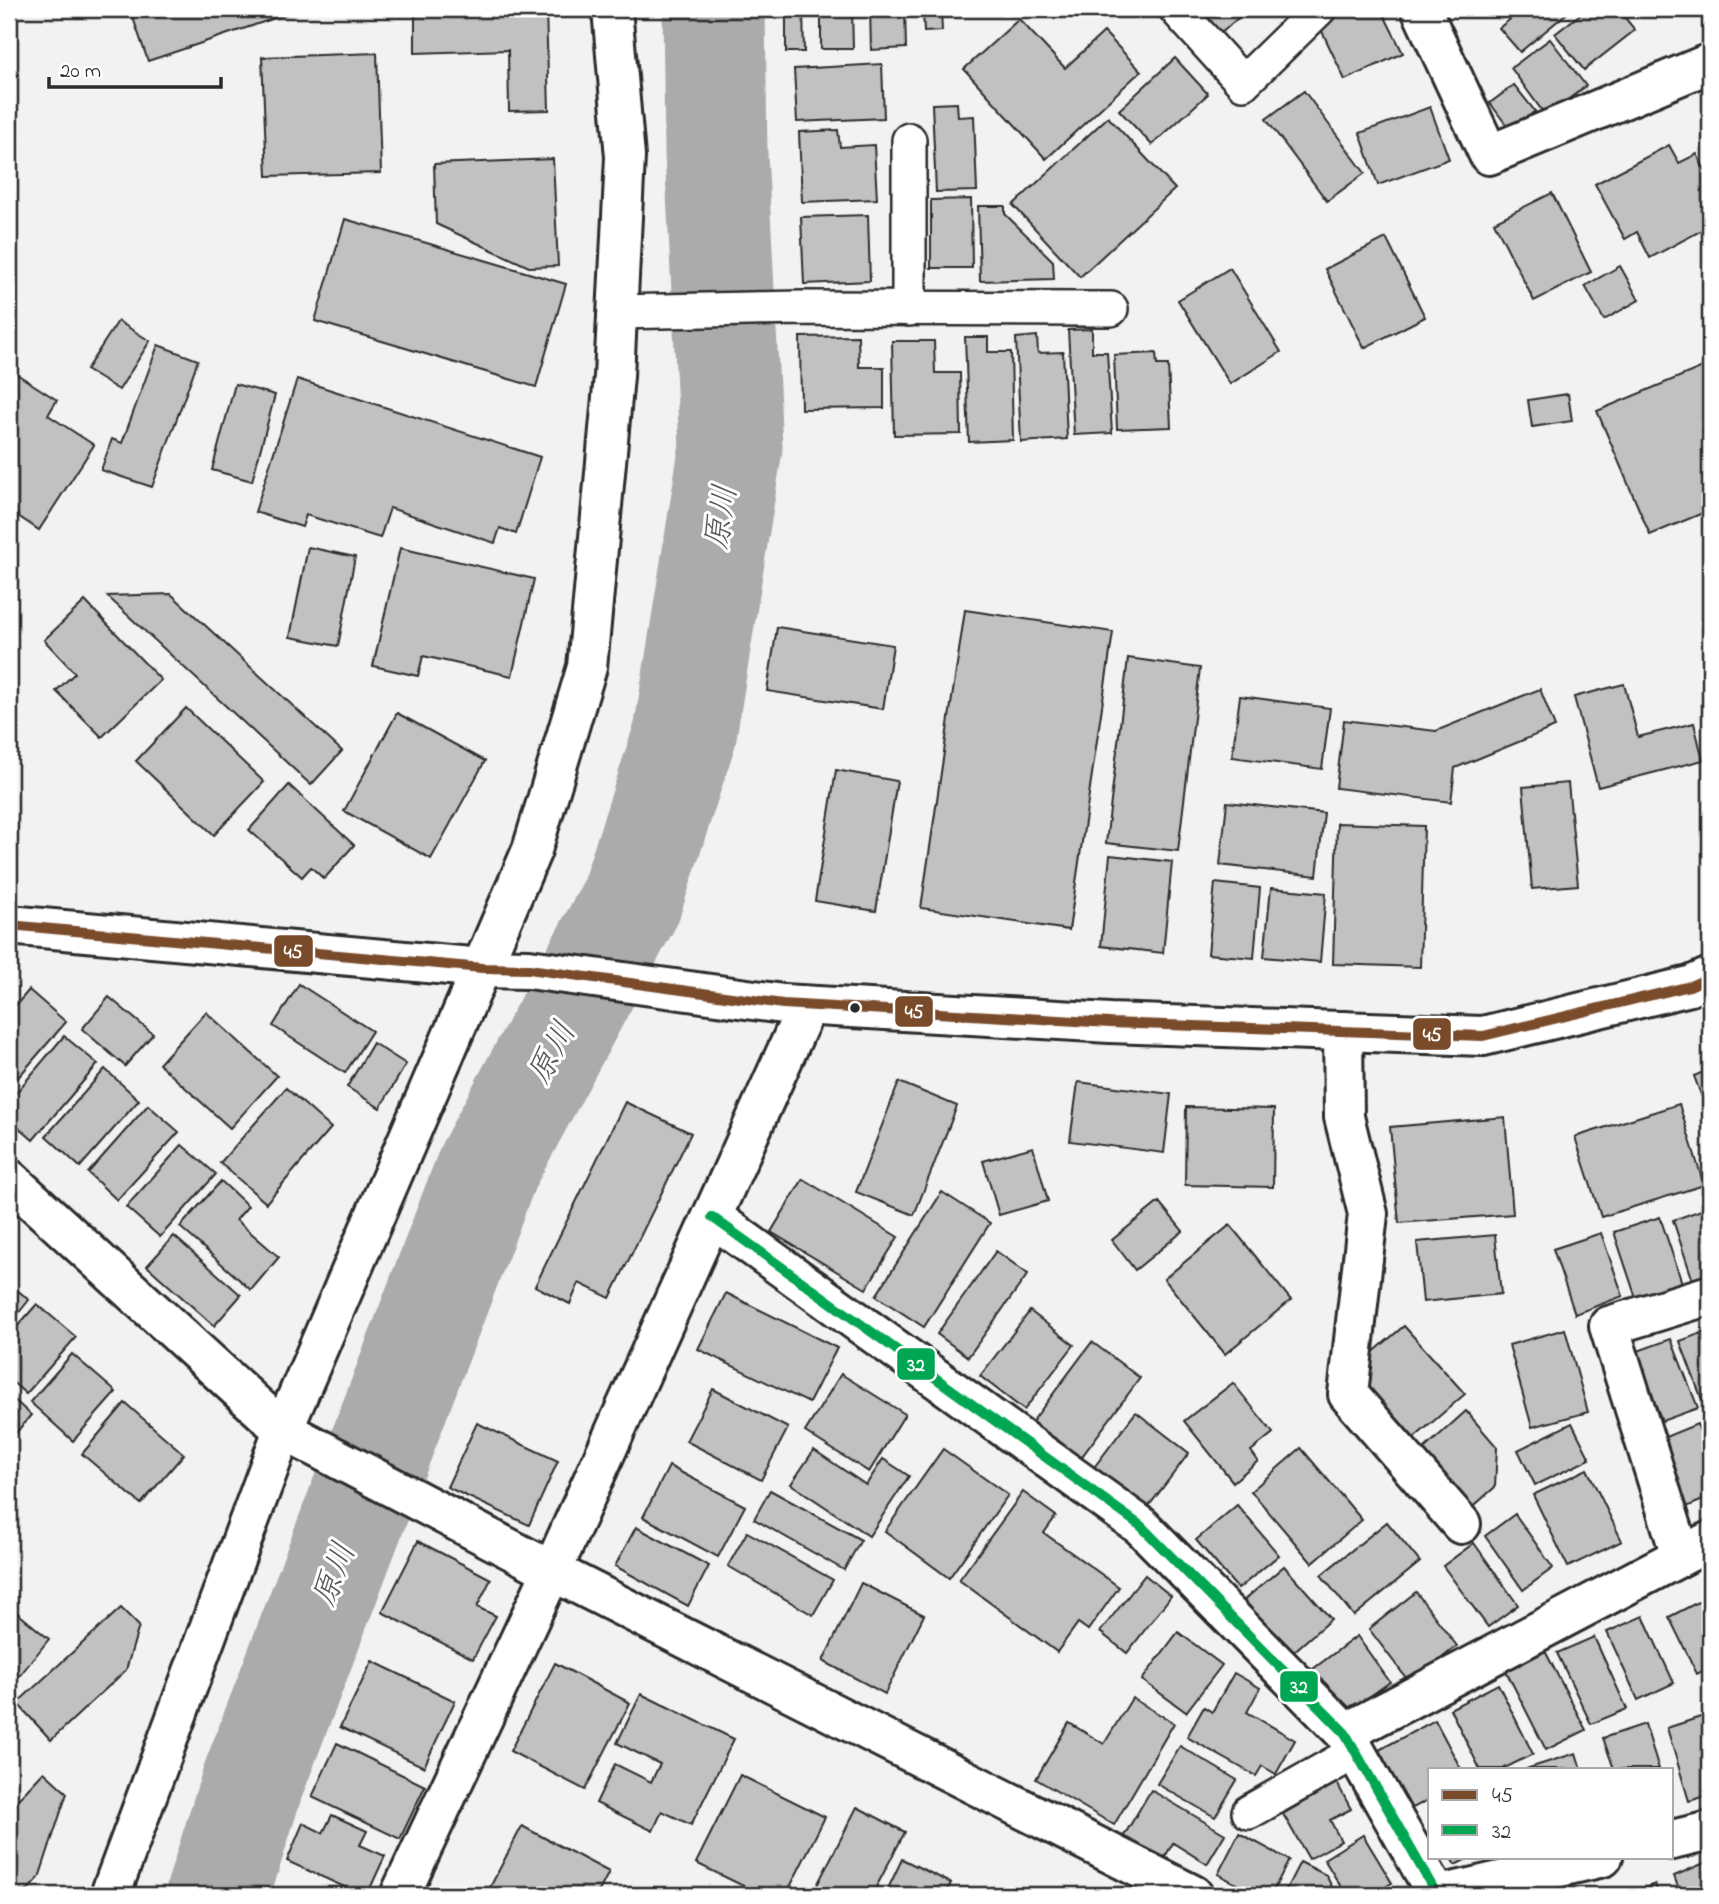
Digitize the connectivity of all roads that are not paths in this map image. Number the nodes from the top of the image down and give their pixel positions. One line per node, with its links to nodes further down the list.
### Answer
1 (612, 9): 9 (street)
2 (1175, 9): 3 (lane)
3 (1320, 9)
4 (1421, 9): 5 (street)
5 (1710, 63)
6 (909, 140): 7 (lane)
7 (909, 309): 8 (lane); 9 (lane)
8 (1111, 309)
9 (618, 312): 11 (street)
10 (9, 925): 11 (street)
11 (482, 968): 13 (street); 18 (street)
12 (1710, 977): 14 (street)
13 (795, 1005): 14 (street); 16 (street)
14 (1343, 1031): 19 (street)
15 (9, 1180): 18 (street)
16 (712, 1217): 21 (street); 22 (street)
17 (1710, 1295): 20 (street)
18 (283, 1430): 21 (street); 27 (street)
19 (1461, 1524)
20 (1696, 1549): 22 (street)
21 (552, 1571): 28 (street); 29 (street)
22 (1350, 1743): 23 (lane); 30 (street)
23 (1249, 1812)
24 (1710, 1831): 25 (street)
25 (1674, 1840)
26 (1598, 1858): 30 (street)
27 (110, 1895)
28 (404, 1895)
29 (1193, 1895)
30 (1439, 1895)

